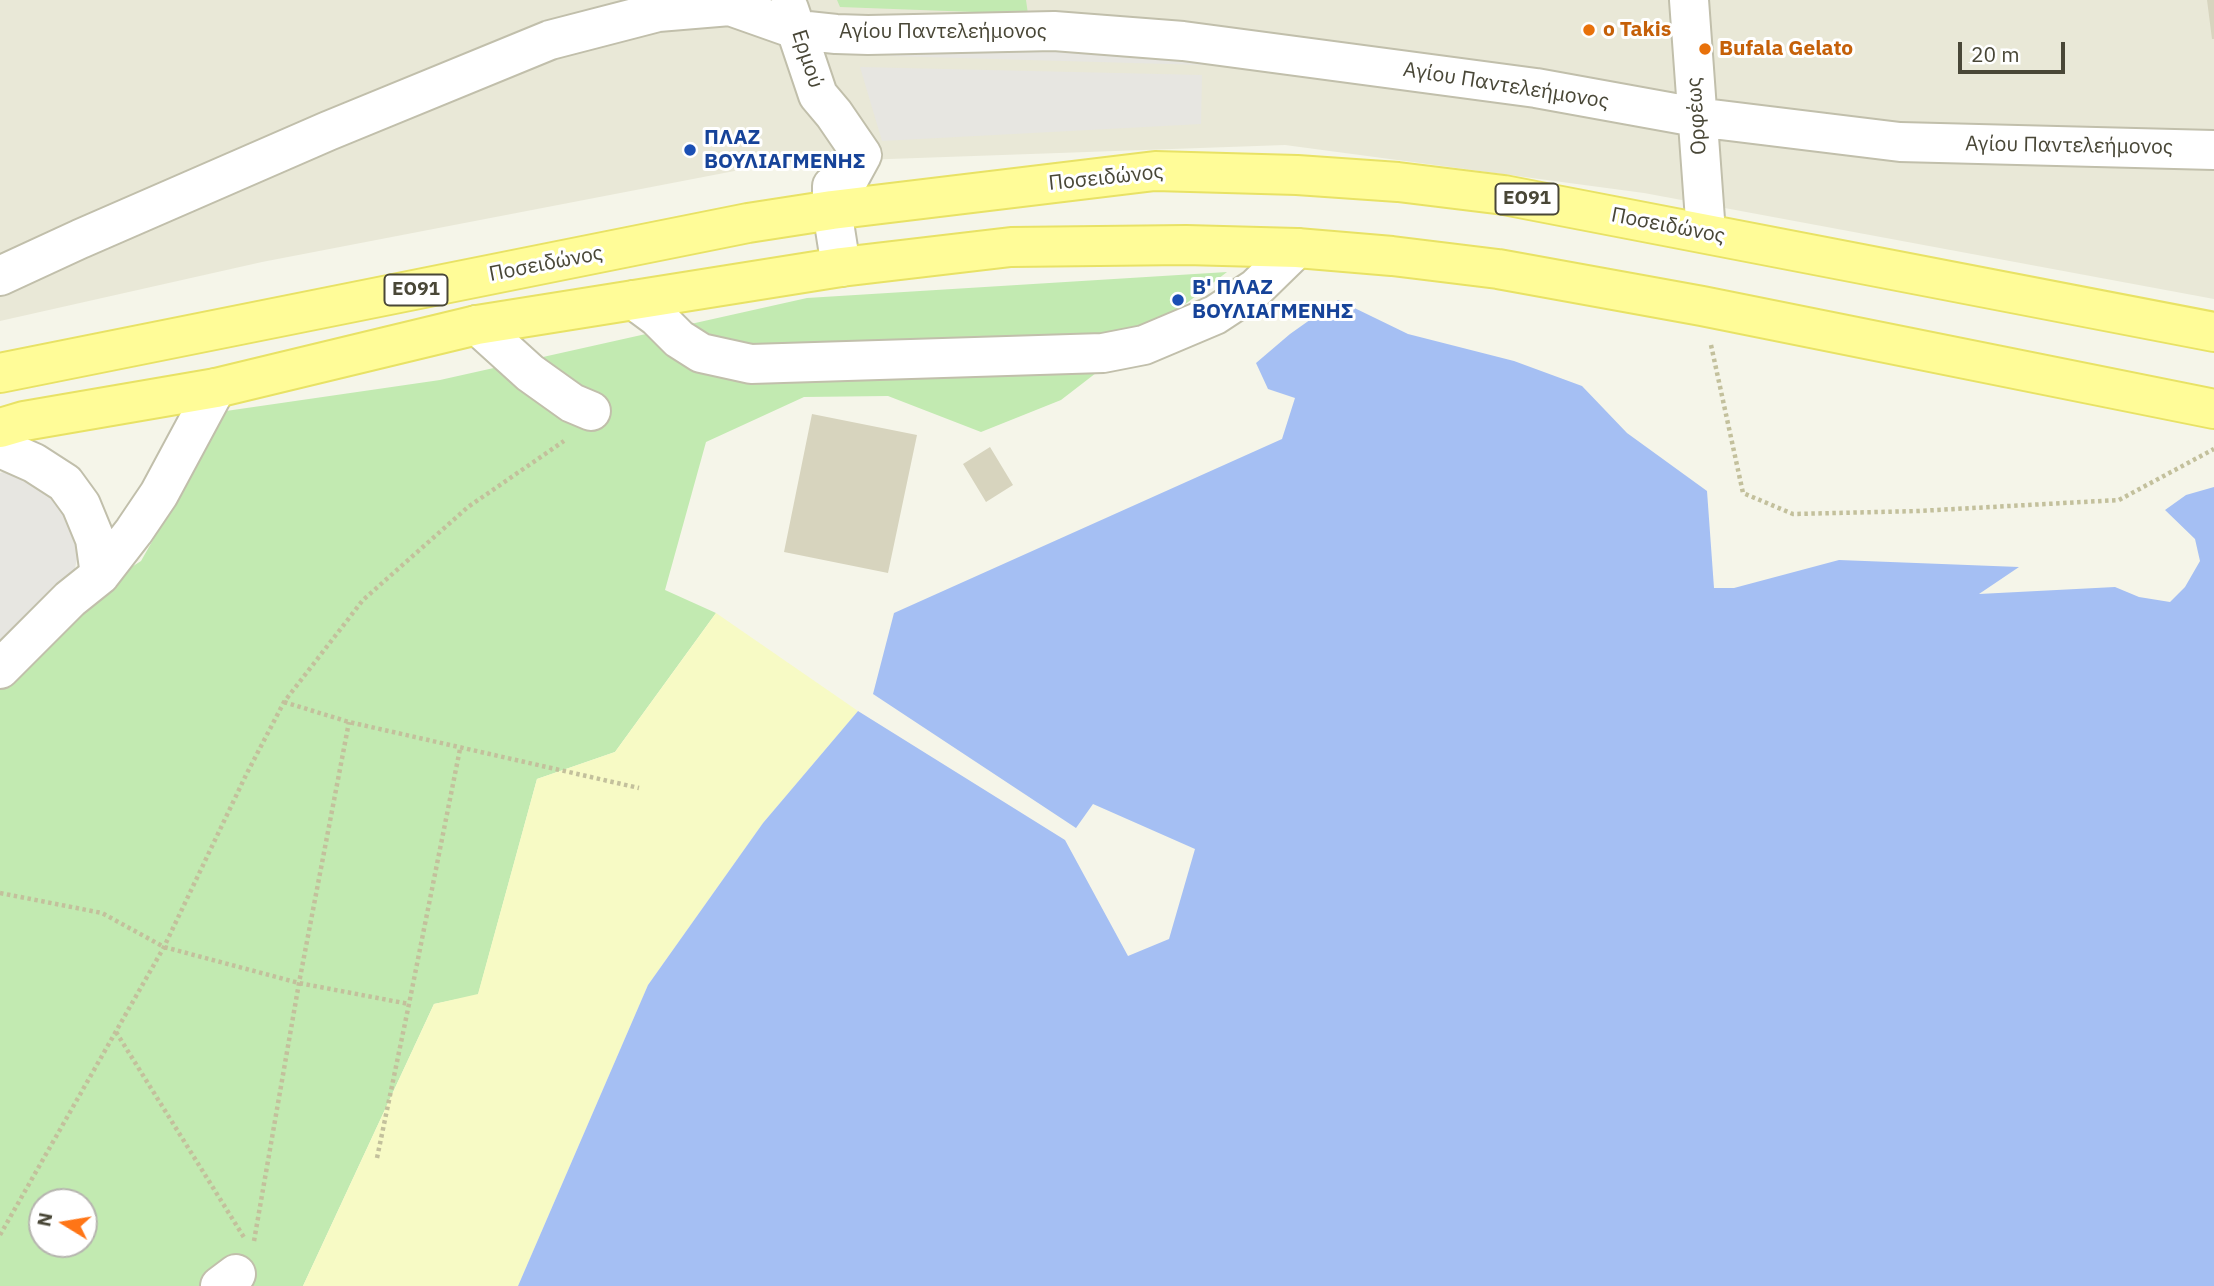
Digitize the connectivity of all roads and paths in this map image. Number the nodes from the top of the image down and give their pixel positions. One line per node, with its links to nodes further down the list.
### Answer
1 (1689, 0): 4 (street, Ορφέως)
2 (792, 15): 3 (street, Αγίου Παντελεήμονος); 6 (street, Ερμού); 10 (street, Αγίου Παντελεήμονος)
3 (1054, 16): 4 (street, Αγίου Παντελεήμονος)
4 (1696, 117): 5 (street, Αγίου Παντελεήμονος); 7 (street, Ορφέως)
5 (2214, 150)
6 (832, 210): 7 (main road, Ποσειδώνος / ΕΟ91); 9 (street, Ερμού); 15 (main road, Ποσειδώνος / ΕΟ91)
7 (1706, 233): 14 (main road, Ποσειδώνος / ΕΟ91)
8 (1297, 248): 9 (main road, ΕΟ91); 11 (street); 12 (main road, ΕΟ91)
9 (841, 267): 11 (main road, ΕΟ91)
10 (0, 276)
11 (634, 300): 13 (main road, ΕΟ91)
12 (1702, 306): 17 (main road, ΕΟ91); 21 (path)
13 (477, 325): 16 (main road, ΕΟ91); 18 (street)
14 (2214, 332)
15 (0, 373)
16 (216, 388): 19 (main road, ΕΟ91); 22 (street)
17 (2214, 409)
18 (591, 411): 24 (path)
19 (0, 428)
20 (0, 448): 22 (street)
21 (2214, 449)
22 (100, 575): 23 (street)
23 (0, 669)
24 (284, 702): 25 (path); 29 (path)
25 (349, 722): 26 (path); 30 (path)
26 (460, 749): 27 (path); 31 (path)
27 (639, 788)
28 (0, 893): 29 (path)
29 (164, 947): 30 (path); 32 (path)
30 (299, 984): 31 (path); 32 (path)
31 (409, 1004): 33 (path)
32 (116, 1032): 34 (path)
33 (377, 1158)
34 (0, 1235)

